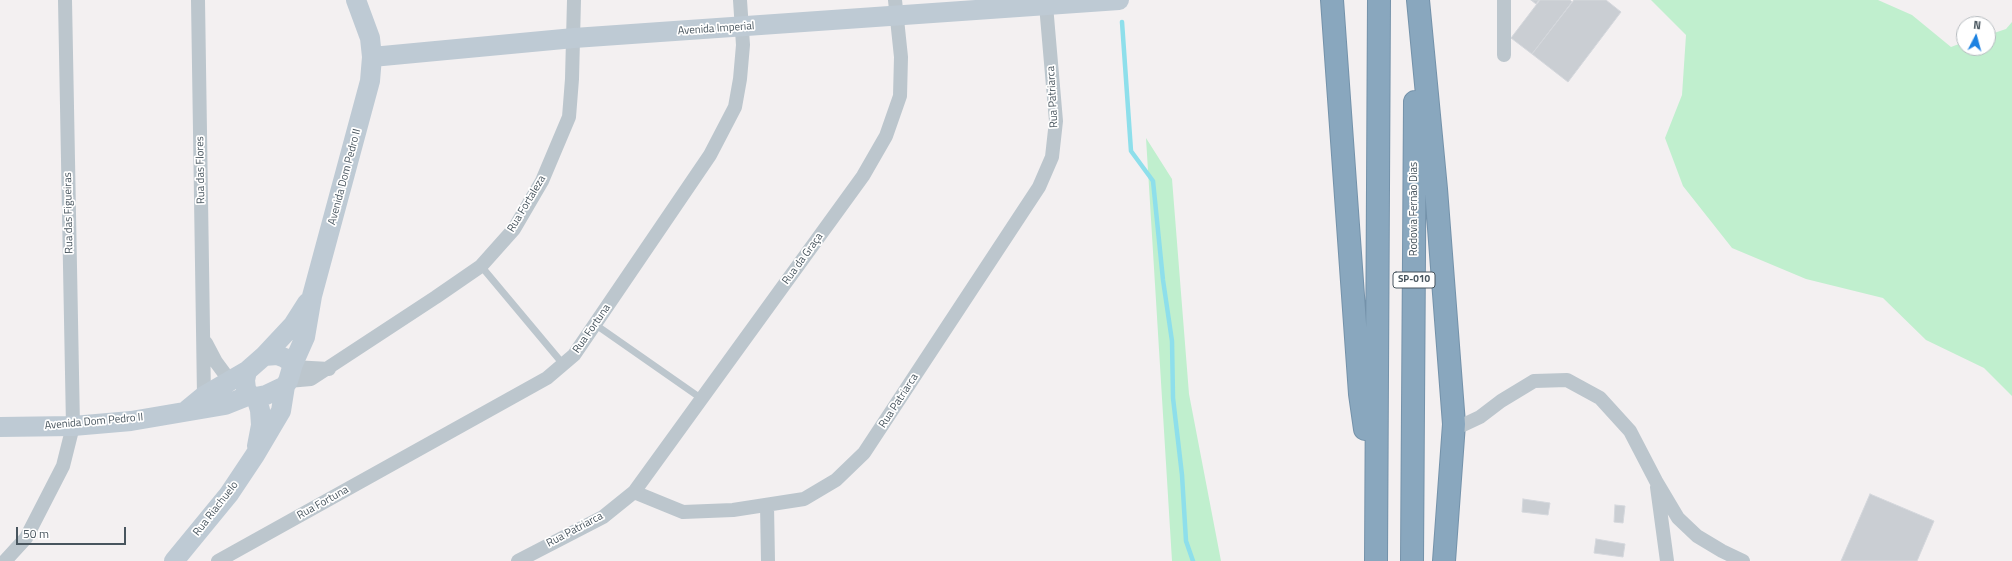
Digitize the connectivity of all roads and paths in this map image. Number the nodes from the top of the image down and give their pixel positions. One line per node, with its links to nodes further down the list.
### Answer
1 (65, 0): 31 (street, Rua das Figueiras)
2 (198, 0): 20 (street, Rua das Flores)
3 (356, 0): 16 (main road)
4 (574, 0): 14 (street, Rua Fortaleza)
5 (740, 0): 13 (street, Rua Fortuna)
6 (1119, 0): 11 (main road, Avenida Imperial)
7 (1332, 0): 36 (highway)
8 (1379, 0): 36 (highway, SP-010)
9 (1417, 0): 30 (highway); 44 (highway, Rodovia Fernão Dias / SP-010)
10 (1504, 0): 15 (street)
11 (1043, 3): 12 (main road, Avenida Imperial); 37 (street, Rua Patriarca)
12 (895, 8): 13 (main road, Avenida Imperial); 28 (street, Rua da Graça)
13 (743, 27): 14 (main road, Avenida Imperial); 19 (street, Rua Fortuna)
14 (574, 38): 16 (main road, Avenida Imperial); 17 (street, Rua Fortaleza)
15 (1504, 55)
16 (372, 57): 18 (main road, Avenida Dom Pedro II)
17 (481, 266): 22 (lane); 24 (street, Rua Fortaleza)
18 (312, 296): 21 (main road, Avenida Dom Pedro II); 24 (main road, Avenida Dom Pedro II)
19 (596, 325): 22 (street, Rua Fortuna); 28 (lane)
20 (205, 341): 25 (street, Rua das Flores); 26 (street, Rua das Flores)
21 (264, 356): 23 (main road); 24 (main road)
22 (563, 364): 40 (street, Rua Fortuna)
23 (247, 371): 25 (main road, Avenida Dom Pedro II); 27 (main road)
24 (290, 374): 27 (main road); 33 (main road, Rua Riachuelo)
25 (230, 381): 26 (main road, Avenida Dom Pedro II)
26 (204, 396): 29 (main road, Avenida Dom Pedro II)
27 (253, 396): 29 (main road, Avenida Dom Pedro II); 33 (main road, Rua Riachuelo)
28 (702, 399): 35 (street, Rua da Graça)
29 (187, 410): 31 (main road, Avenida Dom Pedro II)
30 (1454, 424): 34 (street); 45 (highway)
31 (74, 426): 32 (main road, Avenida Dom Pedro II); 38 (street, Rua das Figueiras)
32 (0, 427)
33 (255, 455): 39 (main road, Rua Riachuelo)
34 (1656, 481): 46 (street); 47 (street)
35 (634, 492): 37 (street, Rua Patriarca); 41 (street, Rua Patriarca)
36 (1376, 503): 43 (highway, SP-010)
37 (767, 505): 42 (street)
38 (5, 561)
39 (174, 561)
40 (218, 561)
41 (518, 561)
42 (768, 561)
43 (1376, 561)
44 (1412, 561)
45 (1444, 561)
46 (1667, 561)
47 (1743, 561)

